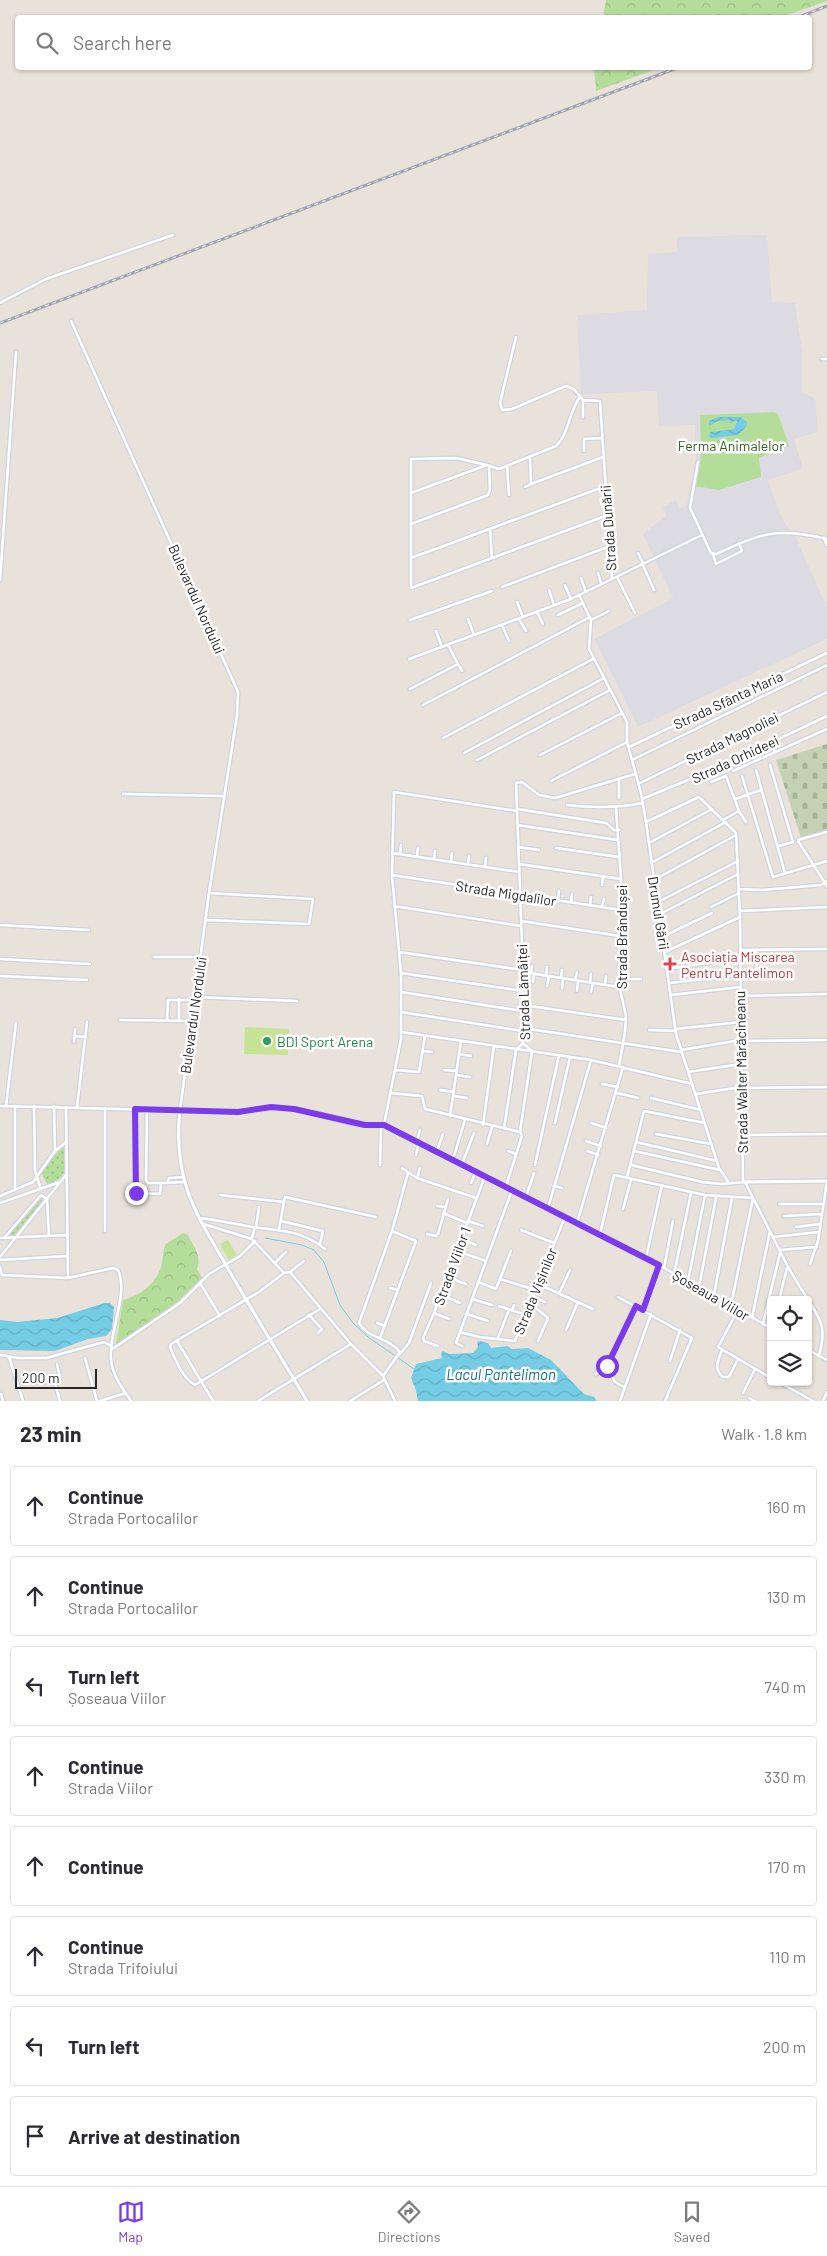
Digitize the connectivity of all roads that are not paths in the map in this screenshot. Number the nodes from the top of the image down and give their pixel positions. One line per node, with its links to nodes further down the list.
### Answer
1 (173, 235): 2 (street)
2 (0, 303)
3 (71, 321): 104 (street, Bulevardul Nordului)
4 (516, 337): 8 (street)
5 (16, 352): 40 (street)
6 (822, 359): 7 (street)
7 (827, 359)
8 (580, 398): 9 (street); 13 (street)
9 (584, 400): 10 (street); 11 (street, Strada Dunării)
10 (583, 417)
11 (602, 438): 12 (street); 14 (street, Strada Dunării)
12 (584, 451)
13 (530, 457): 17 (street); 18 (street)
14 (603, 457): 18 (street); 19 (street, Strada Dunării)
15 (698, 462): 26 (street)
16 (488, 466): 17 (street); 21 (street); 21 (street); 24 (street)
17 (508, 466): 22 (street)
18 (531, 484): 20 (street)
19 (606, 486): 23 (street, Strada Dunării); 25 (street)
20 (525, 488)
21 (411, 493): 24 (street)
22 (509, 495)
23 (608, 515): 30 (street, Strada Dunării); 34 (street)
24 (411, 524): 33 (street)
25 (490, 529): 33 (street); 34 (street)
26 (702, 535): 32 (street); 35 (street, Strada Dunării)
27 (826, 538): 28 (street); 29 (street)
28 (739, 543): 32 (street); 32 (street)
29 (827, 545)
30 (610, 546): 39 (street, Strada Dunării); 43 (street)
31 (638, 553): 35 (street)
32 (713, 554)
33 (411, 558): 34 (street)
34 (492, 558)
35 (642, 563): 37 (street, Strada Dunării); 45 (street)
36 (598, 573): 41 (street)
37 (616, 576): 39 (street, Strada Dunării); 55 (street)
38 (581, 578): 47 (street)
39 (612, 578): 41 (street)
40 (0, 580)
41 (602, 584): 47 (street)
42 (565, 585): 49 (street)
43 (502, 587)
44 (549, 590): 52 (street)
45 (654, 590)
46 (492, 591): 60 (street)
47 (586, 592): 48 (street)
48 (579, 595): 49 (street); 51 (street)
49 (571, 599): 52 (street)
50 (517, 602): 57 (street)
51 (583, 603): 56 (street); 58 (street)
52 (554, 605): 54 (street)
53 (609, 611): 58 (street)
54 (537, 612): 57 (street); 61 (street)
55 (635, 613)
56 (558, 615)
57 (521, 618): 62 (street); 64 (street)
58 (590, 618): 71 (street, Drumul Gării); 79 (street)
59 (468, 619): 65 (street)
60 (410, 620)
61 (543, 624)
62 (502, 625): 65 (street); 66 (street)
63 (436, 631): 68 (street)
64 (526, 631)
65 (474, 635): 67 (street)
66 (509, 641)
67 (448, 645): 68 (street); 72 (street)
68 (442, 647): 70 (street)
69 (827, 653): 86 (street, Strada Sfânta Maria)
70 (409, 659)
71 (593, 659): 75 (street, Drumul Gării); 83 (street)
72 (458, 664): 74 (street); 76 (street)
73 (827, 665): 91 (street)
74 (462, 671)
75 (604, 678): 77 (street, Drumul Gării); 87 (street)
76 (410, 689)
77 (610, 690): 80 (street, Drumul Gării); 90 (street)
78 (827, 692): 100 (street, Strada Magnoliei)
79 (423, 706)
80 (622, 712): 84 (street, Drumul Gării); 89 (street)
81 (827, 716): 85 (street, Strada Orhideei)
82 (827, 729): 88 (street)
83 (443, 738)
84 (627, 742): 86 (street, Drumul Gării); 98 (street)
85 (771, 743): 88 (street); 107 (street, Strada Orhideei)
86 (629, 747): 91 (street, Drumul Gării)
87 (464, 752)
88 (775, 752): 94 (street)
89 (540, 755)
90 (477, 760)
91 (632, 760): 95 (street, Drumul Gării)
92 (770, 765): 122 (street)
93 (756, 770): 101 (street)
94 (733, 771)
95 (636, 774): 97 (street); 100 (street, Drumul Gării)
96 (742, 776): 103 (street)
97 (619, 779): 105 (street); 111 (street, Strada Lămâiței)
98 (551, 781)
99 (711, 782): 106 (street)
100 (638, 784): 107 (street, Drumul Gării)
101 (761, 790): 103 (street); 125 (street)
102 (123, 794): 104 (street)
103 (748, 794): 106 (street); 148 (street)
104 (225, 796): 158 (street, Bulevardul Nordului)
105 (620, 798)
106 (735, 799): 112 (street)
107 (643, 801): 109 (street); 114 (street, Drumul Gării)
108 (567, 805): 109 (street)
109 (616, 808): 117 (street, Strada Brândușei)
110 (712, 809): 113 (street); 114 (street); 123 (street)
111 (517, 810): 116 (street, Strada Lămâiței); 117 (street); 131 (street)
112 (739, 811): 113 (street); 115 (street)
113 (725, 821): 119 (street); 142 (street)
114 (646, 822): 123 (street, Drumul Gării)
115 (746, 822)
116 (517, 825): 120 (street); 126 (street, Strada Lămâiței)
117 (619, 830): 120 (street, Strada Brândușei)
118 (827, 832): 121 (street)
119 (736, 835): 139 (street, Strada Walter Mărăcineanu); 153 (street)
120 (618, 840): 136 (street, Strada Brândușei)
121 (798, 841): 122 (street); 145 (street)
122 (793, 842): 125 (street)
123 (649, 844): 142 (street, Drumul Gării)
124 (401, 845): 133 (street)
125 (778, 846): 148 (street)
126 (518, 847): 129 (street); 144 (street, Strada Lămâiței)
127 (418, 848): 134 (street)
128 (556, 848): 136 (street)
129 (539, 850)
130 (435, 851): 138 (street)
131 (392, 852): 133 (street); 150 (street)
132 (452, 853): 141 (street)
133 (400, 854): 134 (street)
134 (417, 856): 138 (street)
135 (469, 856): 143 (street)
136 (619, 857): 152 (street, Strada Brândușei)
137 (486, 858): 146 (street)
138 (434, 859): 141 (street)
139 (738, 861): 149 (street, Strada Walter Mărăcineanu); 166 (street)
140 (827, 861): 145 (street)
141 (451, 862): 143 (street)
142 (652, 863): 153 (street, Drumul Gării)
143 (468, 864): 146 (street)
144 (519, 864): 147 (street, Strada Lămâiței); 151 (street)
145 (813, 865): 148 (street); 154 (street)
146 (485, 867): 147 (street)
147 (519, 872): 161 (street, Strada Lămâiței)
148 (785, 873)
149 (738, 874): 156 (street, Strada Walter Mărăcineanu); 175 (street)
150 (392, 875): 161 (street, Strada Migdalilor); 168 (street)
151 (603, 876): 152 (street); 155 (street)
152 (621, 879): 172 (street, Strada Brândușei)
153 (654, 880): 166 (street, Drumul Gării)
154 (826, 883): 156 (street)
155 (602, 885)
156 (739, 888): 159 (street, Strada Walter Mărăcineanu)
157 (559, 891): 164 (street)
158 (209, 893): 177 (street, Bulevardul Nordului); 177 (street)
159 (739, 893): 170 (street); 173 (street, Strada Walter Mărăcineanu)
160 (572, 894): 165 (street)
161 (520, 895): 164 (street, Strada Migdalilor); 178 (street, Strada Lămâiței)
162 (591, 896): 167 (street)
163 (604, 899): 169 (street)
164 (558, 900): 165 (street, Strada Migdalilor)
165 (571, 902): 167 (street, Strada Migdalilor)
166 (658, 902): 175 (street, Drumul Gării)
167 (590, 905): 169 (street, Strada Migdalilor)
168 (394, 906): 180 (street); 187 (street)
169 (602, 907): 172 (street, Strada Migdalilor)
170 (711, 907)
171 (827, 907): 173 (street)
172 (621, 910): 182 (street, Strada Brândușei)
173 (740, 911): 176 (street, Strada Walter Mărăcineanu)
174 (712, 913): 183 (street)
175 (660, 914): 183 (street, Drumul Gării)
176 (740, 917): 185 (street, Strada Walter Mărăcineanu); 188 (street)
177 (206, 920): 190 (street, Bulevardul Nordului)
178 (521, 921): 180 (street, Strada Lămâiței); 182 (street)
179 (0, 925): 181 (street)
180 (521, 926): 198 (street, Strada Lămâiței)
181 (89, 930)
182 (620, 936): 209 (street, Strada Brândușei)
183 (663, 936): 188 (street, Drumul Gării)
184 (827, 949): 186 (street)
185 (740, 950): 186 (street); 191 (street, Strada Walter Mărăcineanu)
186 (756, 950): 200 (street)
187 (400, 952): 198 (street); 201 (street)
188 (665, 952): 196 (street, Drumul Gării)
189 (154, 957): 190 (street)
190 (200, 957): 228 (street, Bulevardul Nordului)
191 (740, 958): 196 (street); 204 (street, Strada Walter Mărăcineanu)
192 (0, 959): 193 (street)
193 (90, 964)
194 (532, 966): 202 (street)
195 (547, 968): 206 (street)
196 (667, 969): 215 (street, Drumul Gării)
197 (562, 970): 208 (street)
198 (523, 971): 202 (street); 222 (street, Strada Lămâiței)
199 (576, 972): 212 (street)
200 (757, 972)
201 (401, 973): 222 (street); 223 (street)
202 (532, 974): 206 (street); 213 (street)
203 (591, 974): 214 (street)
204 (740, 975): 215 (street); 219 (street, Strada Walter Mărăcineanu)
205 (0, 976): 211 (street)
206 (547, 976): 208 (street); 217 (street)
207 (606, 976): 216 (street)
208 (562, 978): 212 (street); 220 (street)
209 (619, 979): 210 (street); 218 (street, Strada Brândușei)
210 (641, 979)
211 (87, 980)
212 (577, 981): 214 (street); 221 (street)
213 (533, 982)
214 (591, 983): 216 (street); 224 (street)
215 (669, 983): 226 (street, Drumul Gării)
216 (605, 985): 218 (street)
217 (547, 986)
218 (619, 987): 237 (street, Strada Brândușei)
219 (740, 987): 226 (street); 227 (street, Strada Walter Mărăcineanu)
220 (562, 988)
221 (576, 990)
222 (523, 991): 231 (street, Strada Lămâiței)
223 (401, 992): 232 (street); 233 (street)
224 (591, 992)
225 (827, 994): 227 (street)
226 (671, 995): 245 (street, Drumul Gării)
227 (740, 996): 241 (street, Strada Walter Mărăcineanu)
228 (195, 998): 229 (street); 230 (street); 238 (street, Bulevardul Nordului)
229 (179, 999): 234 (street); 236 (street)
230 (297, 1000)
231 (523, 1005): 232 (street, Strada Lămâiței); 237 (street)
232 (522, 1011): 243 (street, Strada Lămâiței)
233 (401, 1012): 243 (street); 246 (street)
234 (184, 1016)
235 (120, 1020): 238 (street)
236 (167, 1020)
237 (626, 1020): 255 (street, Strada Brândușei)
238 (192, 1021): 298 (street, Bulevardul Nordului)
239 (16, 1022): 289 (street)
240 (88, 1022): 249 (street)
241 (740, 1022): 245 (street); 252 (street, Strada Walter Mărăcineanu)
242 (75, 1029): 247 (street)
243 (523, 1030): 254 (street, Strada Lămâiței); 255 (street)
244 (649, 1030): 245 (street)
245 (676, 1030): 260 (street, Drumul Gării)
246 (401, 1032): 248 (street); 270 (street)
247 (75, 1036): 249 (street); 253 (street)
248 (425, 1036): 251 (street); 258 (street)
249 (86, 1037): 294 (street)
250 (827, 1040): 252 (street)
251 (461, 1041): 256 (street); 262 (street)
252 (741, 1041): 260 (street); 267 (street, Strada Walter Mărăcineanu)
253 (74, 1042)
254 (523, 1042): 257 (street); 259 (street, Strada Lămâiței)
255 (623, 1044): 260 (street); 268 (street, Strada Brândușei)
256 (494, 1046): 257 (street); 305 (street)
257 (516, 1050): 259 (street); 309 (street)
258 (423, 1051): 261 (street); 270 (street)
259 (532, 1051): 263 (street, Strada Lămâiței); 311 (street)
260 (681, 1051): 272 (street, Drumul Gării)
261 (432, 1052)
262 (459, 1054): 264 (street); 273 (street)
263 (559, 1055): 265 (street, Strada Lămâiței); 336 (street)
264 (471, 1056)
265 (570, 1057): 266 (street, Strada Lămâiței); 302 (street)
266 (590, 1060): 268 (street, Strada Lămâiței); 361 (street)
267 (741, 1064): 272 (street); 278 (street, Strada Walter Mărăcineanu)
268 (619, 1066): 269 (street, Strada Lămâiței)
269 (623, 1067): 276 (street, Strada Lămâiței); 277 (street)
270 (396, 1070): 281 (street)
271 (444, 1070): 273 (street)
272 (688, 1072): 276 (street, Drumul Gării)
273 (457, 1073): 274 (street); 283 (street)
274 (470, 1077)
275 (602, 1084): 277 (street)
276 (692, 1084): 284 (street, Drumul Gării)
277 (618, 1087): 282 (street)
278 (742, 1087): 279 (street); 284 (street); 316 (street, Strada Walter Mărăcineanu)
279 (827, 1087)
280 (440, 1090): 283 (street)
281 (390, 1092): 300 (street); 306 (street)
282 (617, 1092): 286 (street); 308 (street)
283 (454, 1094): 285 (street); 300 (street)
284 (696, 1094): 299 (street, Drumul Gării)
285 (467, 1098)
286 (638, 1098)
287 (651, 1098): 299 (street)
288 (0, 1106): 289 (street, Șoseaua Viilor)
289 (6, 1106): 290 (street, Șoseaua Viilor)
290 (15, 1106): 291 (street, Șoseaua Viilor); 364 (street)
291 (34, 1106): 292 (street, Șoseaua Viilor); 346 (street)
292 (54, 1106): 293 (street, Șoseaua Viilor); 325 (street)
293 (66, 1107): 294 (street, Șoseaua Viilor); 318 (street)
294 (78, 1107): 295 (street, Șoseaua Viilor)
295 (105, 1108): 296 (street, Șoseaua Viilor); 403 (street)
296 (135, 1109): 297 (street, Șoseaua Viilor); 356 (street)
297 (147, 1109): 298 (street, Șoseaua Viilor); 356 (street)
298 (180, 1110): 306 (street, Șoseaua Viilor); 347 (street)
299 (701, 1110): 304 (street, Drumul Gării)
300 (450, 1116): 301 (street)
301 (465, 1120): 305 (street); 332 (street)
302 (555, 1123)
303 (591, 1124): 308 (street)
304 (705, 1124): 320 (street); 322 (street, Drumul Gării)
305 (483, 1125): 307 (street)
306 (383, 1126): 319 (street, Șoseaua Viilor); 335 (street)
307 (492, 1127): 309 (street); 321 (street)
308 (606, 1128): 323 (street)
309 (504, 1129): 311 (street)
310 (420, 1130): 319 (street)
311 (520, 1132): 329 (street)
312 (474, 1133): 334 (street)
313 (443, 1134): 326 (street)
314 (656, 1134): 322 (street)
315 (827, 1134): 316 (street)
316 (742, 1135): 355 (street, Strada Walter Mărăcineanu)
317 (586, 1141): 323 (street)
318 (66, 1142): 325 (street); 344 (street)
319 (418, 1142): 326 (street, Șoseaua Viilor); 330 (street)
320 (636, 1142): 324 (street); 333 (street)
321 (487, 1144)
322 (712, 1144): 333 (street, Drumul Gării)
323 (601, 1146): 331 (street)
324 (634, 1150): 337 (street); 340 (street)
325 (55, 1151): 346 (street)
326 (437, 1151): 332 (street, Șoseaua Viilor)
327 (508, 1151): 329 (street)
328 (587, 1151): 331 (street)
329 (516, 1154): 360 (street)
330 (416, 1155)
331 (598, 1155): 395 (street)
332 (453, 1159): 334 (street, Șoseaua Viilor)
333 (717, 1161): 340 (street, Drumul Gării)
334 (462, 1164): 341 (street, Șoseaua Viilor)
335 (380, 1165)
336 (536, 1165)
337 (631, 1165): 349 (street); 358 (street)
338 (402, 1168): 342 (street)
339 (420, 1168): 348 (street)
340 (720, 1170): 358 (street, Drumul Gării)
341 (476, 1171): 345 (street, Șoseaua Viilor); 357 (street)
342 (408, 1173): 348 (street); 404 (street)
343 (534, 1173): 370 (street)
344 (67, 1174): 352 (street); 409 (street)
345 (485, 1176): 360 (street, Șoseaua Viilor); 372 (street, Strada Viilor 1)
346 (36, 1177): 363 (street); 364 (street)
347 (184, 1177): 353 (street); 354 (street)
348 (417, 1178): 372 (street)
349 (627, 1178): 350 (street); 408 (street)
350 (631, 1179): 359 (street); 385 (street)
351 (827, 1181): 355 (street); 380 (street)
352 (60, 1182): 363 (street); 375 (street)
353 (167, 1182): 354 (street); 356 (street)
354 (185, 1182): 391 (street)
355 (744, 1182): 358 (street); 374 (street)
356 (161, 1183)
357 (471, 1183)
358 (729, 1183)
359 (662, 1185): 366 (street); 429 (street)
360 (506, 1186): 365 (street, Șoseaua Viilor)
361 (554, 1186): 362 (street); 384 (street)
362 (562, 1188)
363 (41, 1189): 378 (street)
364 (16, 1190): 368 (street)
365 (512, 1190): 370 (street, Șoseaua Viilor); 431 (street)
366 (691, 1193): 369 (street); 441 (street)
367 (220, 1195): 377 (street)
368 (0, 1196)
369 (705, 1196): 371 (street); 445 (street)
370 (526, 1197): 384 (street, Șoseaua Viilor)
371 (716, 1197): 373 (street); 451 (street)
372 (477, 1198): 394 (street, Strada Viilor 1)
373 (732, 1198): 374 (street); 456 (street)
374 (753, 1198): 405 (street); 470 (street)
375 (47, 1199): 410 (street); 413 (street); 414 (street)
376 (448, 1199): 383 (street)
377 (284, 1202): 390 (street); 392 (street)
378 (0, 1203)
379 (779, 1204): 380 (street)
380 (823, 1204): 387 (street)
381 (437, 1206): 383 (street)
382 (259, 1207): 399 (street)
383 (445, 1208): 386 (street)
384 (548, 1208): 388 (street, Șoseaua Viilor)
385 (623, 1210)
386 (443, 1213): 394 (street); 407 (street)
387 (821, 1214): 389 (street); 397 (street)
388 (565, 1216): 395 (street, Șoseaua Viilor); 418 (street, Strada Vișinilor)
389 (784, 1216)
390 (376, 1217)
391 (199, 1218): 396 (street); 399 (street)
392 (282, 1221): 401 (street); 419 (street)
393 (673, 1221): 438 (street)
394 (468, 1222): 398 (street); 416 (street, Strada Viilor 1)
395 (577, 1223): 408 (street, Șoseaua Viilor)
396 (203, 1224): 415 (street); 433 (street)
397 (820, 1224): 400 (street); 406 (street)
398 (483, 1226)
399 (255, 1227): 401 (street); 415 (street)
400 (796, 1227)
401 (279, 1229): 419 (street)
402 (521, 1230): 418 (street)
403 (105, 1231)
404 (392, 1231): 453 (street); 496 (street)
405 (770, 1231): 411 (street); 485 (street)
406 (819, 1232): 411 (street); 421 (street)
407 (427, 1234)
408 (600, 1234): 429 (street, Șoseaua Viilor)
409 (68, 1235): 410 (street); 427 (street)
410 (49, 1236): 414 (street)
411 (773, 1237): 425 (street)
412 (0, 1238): 413 (street)
413 (4, 1238): 414 (street)
414 (15, 1238): 428 (street)
415 (252, 1239): 417 (street)
416 (461, 1239): 420 (street); 423 (street, Strada Viilor 1)
417 (255, 1242): 432 (street); 433 (street)
418 (554, 1243): 450 (street, Strada Vișinilor)
419 (320, 1245): 422 (street)
420 (476, 1245)
421 (817, 1247): 425 (street); 434 (street)
422 (325, 1249)
423 (457, 1251): 431 (street); 442 (street, Strada Viilor 1)
424 (511, 1251): 444 (street)
425 (780, 1251): 437 (street); 489 (street)
426 (286, 1252): 432 (street)
427 (68, 1256): 428 (street); 443 (street)
428 (0, 1258)
429 (646, 1258): 435 (street, Șoseaua Viilor)
430 (304, 1261): 440 (street)
431 (486, 1261): 446 (street)
432 (275, 1262): 440 (street)
433 (226, 1264): 447 (street); 463 (street)
434 (810, 1264)
435 (659, 1265): 438 (street, Șoseaua Viilor); 477 (street)
436 (0, 1267): 443 (street)
437 (788, 1267): 457 (street); 460 (street)
438 (664, 1268): 441 (street, Șoseaua Viilor)
439 (570, 1270): 455 (street)
440 (287, 1272): 463 (street); 474 (street)
441 (674, 1274): 445 (street, Șoseaua Viilor)
442 (447, 1277): 449 (street); 458 (street, Strada Viilor 1)
443 (68, 1278): 505 (street)
444 (500, 1279): 446 (street); 454 (street)
445 (688, 1281): 451 (street, Șoseaua Viilor)
446 (478, 1282): 462 (street)
447 (200, 1283): 484 (street); 505 (street)
448 (431, 1283): 508 (street)
449 (466, 1284)
450 (538, 1284): 454 (street, Strada Vișinilor); 455 (street)
451 (699, 1287): 456 (street, Șoseaua Viilor)
452 (390, 1288): 453 (street)
453 (398, 1290): 490 (street)
454 (536, 1290): 461 (street, Strada Vișinilor)
455 (558, 1294): 465 (street)
456 (713, 1295): 470 (street, Șoseaua Viilor)
457 (805, 1295)
458 (441, 1296): 466 (street); 479 (street, Strada Viilor 1)
459 (618, 1296): 472 (street)
460 (780, 1296)
461 (533, 1297): 464 (street); 467 (street, Strada Vișinilor)
462 (472, 1299): 468 (street); 480 (street)
463 (246, 1300): 484 (street); 499 (street)
464 (545, 1302)
465 (578, 1302): 475 (street); 492 (street)
466 (460, 1303)
467 (530, 1304): 483 (street, Strada Vișinilor); 501 (street)
468 (492, 1305)
469 (514, 1305): 476 (street)
470 (731, 1305): 478 (street, Șoseaua Viilor)
471 (499, 1306): 476 (street)
472 (636, 1306): 477 (street); 517 (street)
473 (812, 1307): 498 (street)
474 (320, 1309): 482 (street); 502 (street)
475 (592, 1309)
476 (511, 1310): 483 (street); 497 (street)
477 (643, 1310): 481 (street)
478 (738, 1310): 485 (street, Șoseaua Viilor); 506 (street)
479 (434, 1313): 486 (street); 503 (street, Strada Viilor 1)
480 (467, 1314): 487 (street); 494 (street)
481 (651, 1314): 493 (street); 528 (street)
482 (309, 1315): 495 (street); 499 (street)
483 (526, 1315): 497 (street, Strada Vișinilor)
484 (220, 1316): 500 (street)
485 (752, 1318): 489 (street, Șoseaua Viilor)
486 (449, 1319)
487 (488, 1321)
488 (378, 1323): 490 (street)
489 (763, 1324): 491 (street, Șoseaua Viilor)
490 (385, 1326): 496 (street)
491 (767, 1326)
492 (566, 1330)
493 (680, 1330): 515 (street); 545 (street)
494 (460, 1332): 497 (street, Strada Vișinilor); 504 (street)
495 (318, 1333)
496 (380, 1338): 508 (street)
497 (498, 1338)
498 (825, 1338): 510 (street)
499 (270, 1340): 524 (street); 526 (street)
500 (177, 1341): 526 (street); 526 (street)
501 (538, 1341)
502 (351, 1344): 521 (street); 524 (street)
503 (438, 1346)
504 (462, 1346)
505 (111, 1348): 511 (street); 530 (street)
506 (722, 1350): 513 (street); 513 (street)
507 (812, 1352): 510 (street)
508 (400, 1354): 521 (street)
509 (0, 1355): 511 (street)
510 (820, 1356): 514 (street)
511 (9, 1357): 535 (street)
512 (85, 1358): 537 (street)
513 (738, 1359): 518 (street)
514 (827, 1360)
515 (670, 1361)
516 (57, 1364): 523 (street)
517 (607, 1366): 520 (street); 528 (street)
518 (755, 1369): 522 (street); 531 (street)
519 (42, 1373): 523 (street)
520 (596, 1374)
521 (383, 1376): 525 (street)
522 (767, 1376)
523 (54, 1380): 536 (street)
524 (294, 1380): 540 (street); 541 (street)
525 (384, 1380): 542 (street); 543 (street)
526 (201, 1381): 539 (street)
527 (786, 1386): 547 (street)
528 (624, 1387): 544 (street)
529 (827, 1392): 548 (street)
530 (126, 1393): 537 (street); 538 (street)
531 (743, 1393)
532 (1, 1394): 534 (street)
533 (749, 1398): 546 (street)
534 (3, 1401)
535 (23, 1401)
536 (60, 1401)
537 (98, 1401)
538 (131, 1401)
539 (213, 1401)
540 (258, 1401)
541 (307, 1401)
542 (350, 1401)
543 (395, 1401)
544 (620, 1401)
545 (666, 1401)
546 (754, 1401)
547 (814, 1401)
548 (823, 1401)

